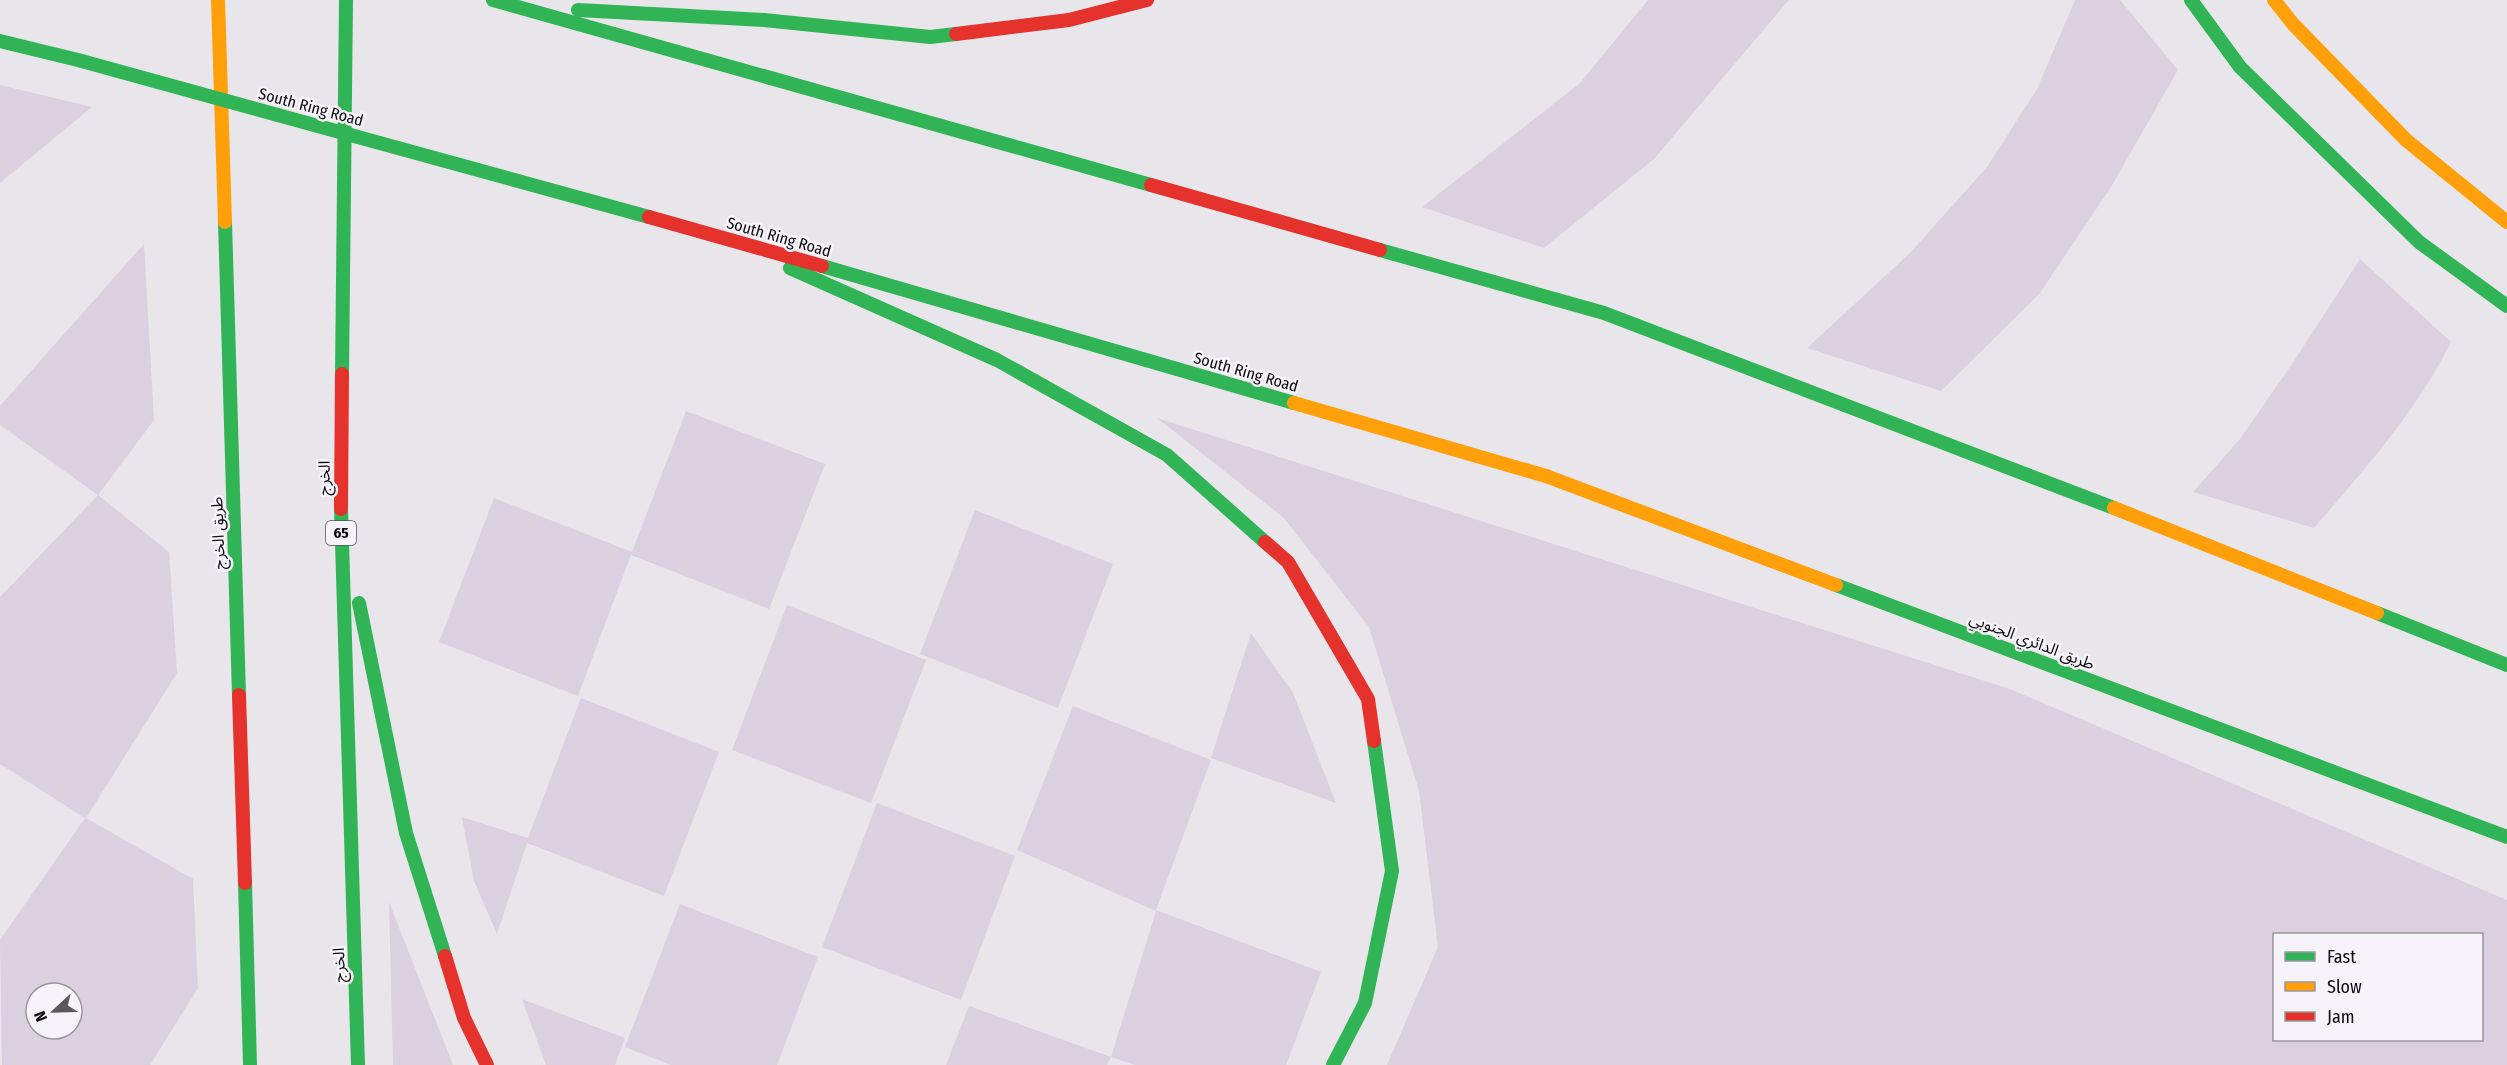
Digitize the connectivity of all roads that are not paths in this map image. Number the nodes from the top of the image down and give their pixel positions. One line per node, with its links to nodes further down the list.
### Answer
1 (218, 0): 16 (main road, طريق الخرج)
2 (346, 0): 13 (main road, الخرج / 65)
3 (493, 0): 7 (main road)
4 (1147, 0): 7 (main road)
5 (2191, 0): 11 (main road)
6 (2274, 0): 9 (main road)
7 (518, 6): 14 (main road)
8 (0, 41): 10 (main road, South Ring Road, bridge)
9 (2507, 222)
10 (722, 237): 12 (main road, South Ring Road, bridge); 19 (main road, bridge)
11 (2507, 306)
12 (1546, 476): 15 (main road, طريق الدائري الجنوبي)
13 (340, 514): 17 (main road, الخرج / 65); 18 (main road)
14 (2507, 665)
15 (2507, 837)
16 (250, 1065)
17 (358, 1065)
18 (487, 1065)
19 (1333, 1065)

